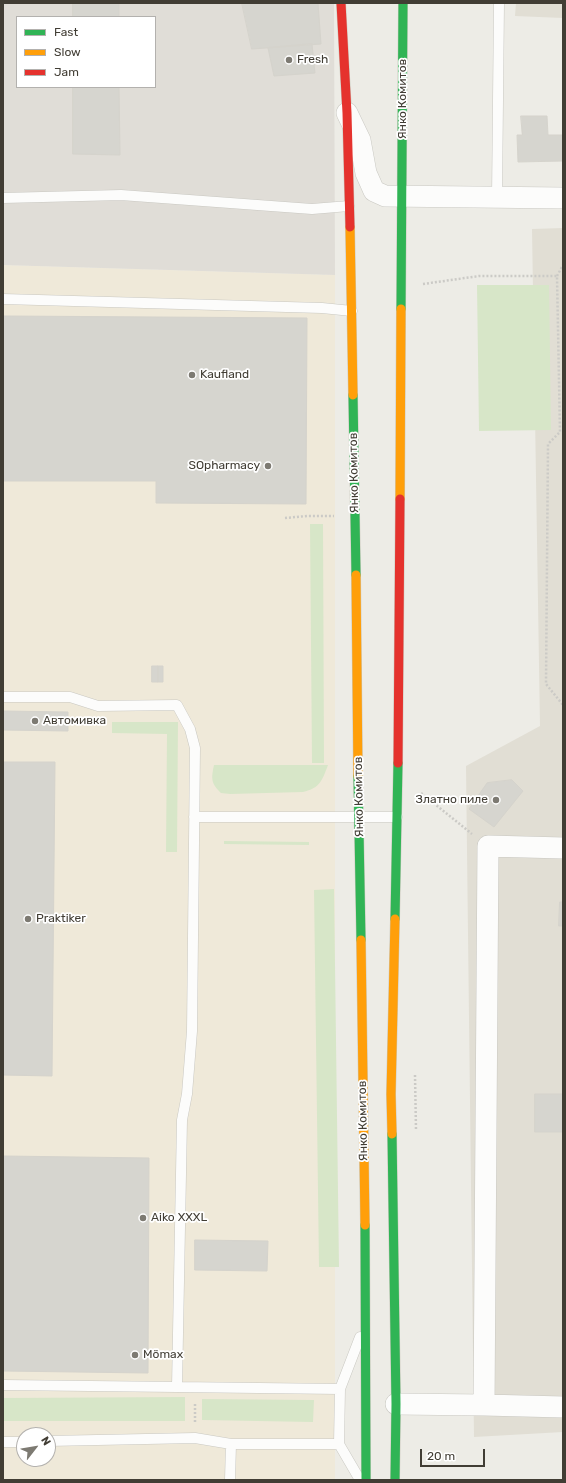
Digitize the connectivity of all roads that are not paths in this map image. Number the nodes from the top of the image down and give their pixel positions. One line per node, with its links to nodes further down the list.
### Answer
1 (342, 3): 4 (main road, Янко Комитов)
2 (403, 3): 5 (main road, Янко Комитов)
3 (499, 3): 6 (lane)
4 (346, 114): 5 (street, Янко Комитов); 9 (main road, Янко Комитов)
5 (402, 196): 6 (street); 15 (main road, Янко Комитов)
6 (497, 197): 8 (street)
7 (3, 198): 9 (lane)
8 (563, 198)
9 (349, 206): 11 (main road, Янко Комитов)
10 (3, 299): 11 (lane)
11 (352, 310): 14 (main road, Янко Комитов)
12 (3, 697): 13 (lane)
13 (194, 817): 14 (lane); 19 (lane)
14 (360, 817): 15 (lane); 17 (main road, Янко Комитов)
15 (397, 817): 21 (main road, Янко Комитов)
16 (563, 848): 22 (street)
17 (366, 1320): 20 (lane); 31 (main road, Янко Комитов)
18 (3, 1386): 19 (lane)
19 (177, 1387): 20 (lane)
20 (340, 1389): 28 (lane)
21 (396, 1404): 22 (street); 32 (main road, Янко Комитов)
22 (484, 1405): 23 (street)
23 (563, 1407)
24 (56, 1441): 27 (lane)
25 (3, 1442): 26 (lane)
26 (16, 1442)
27 (231, 1444): 28 (lane); 29 (lane)
28 (340, 1444): 30 (lane)
29 (230, 1480)
30 (360, 1480)
31 (366, 1480)
32 (395, 1480)

